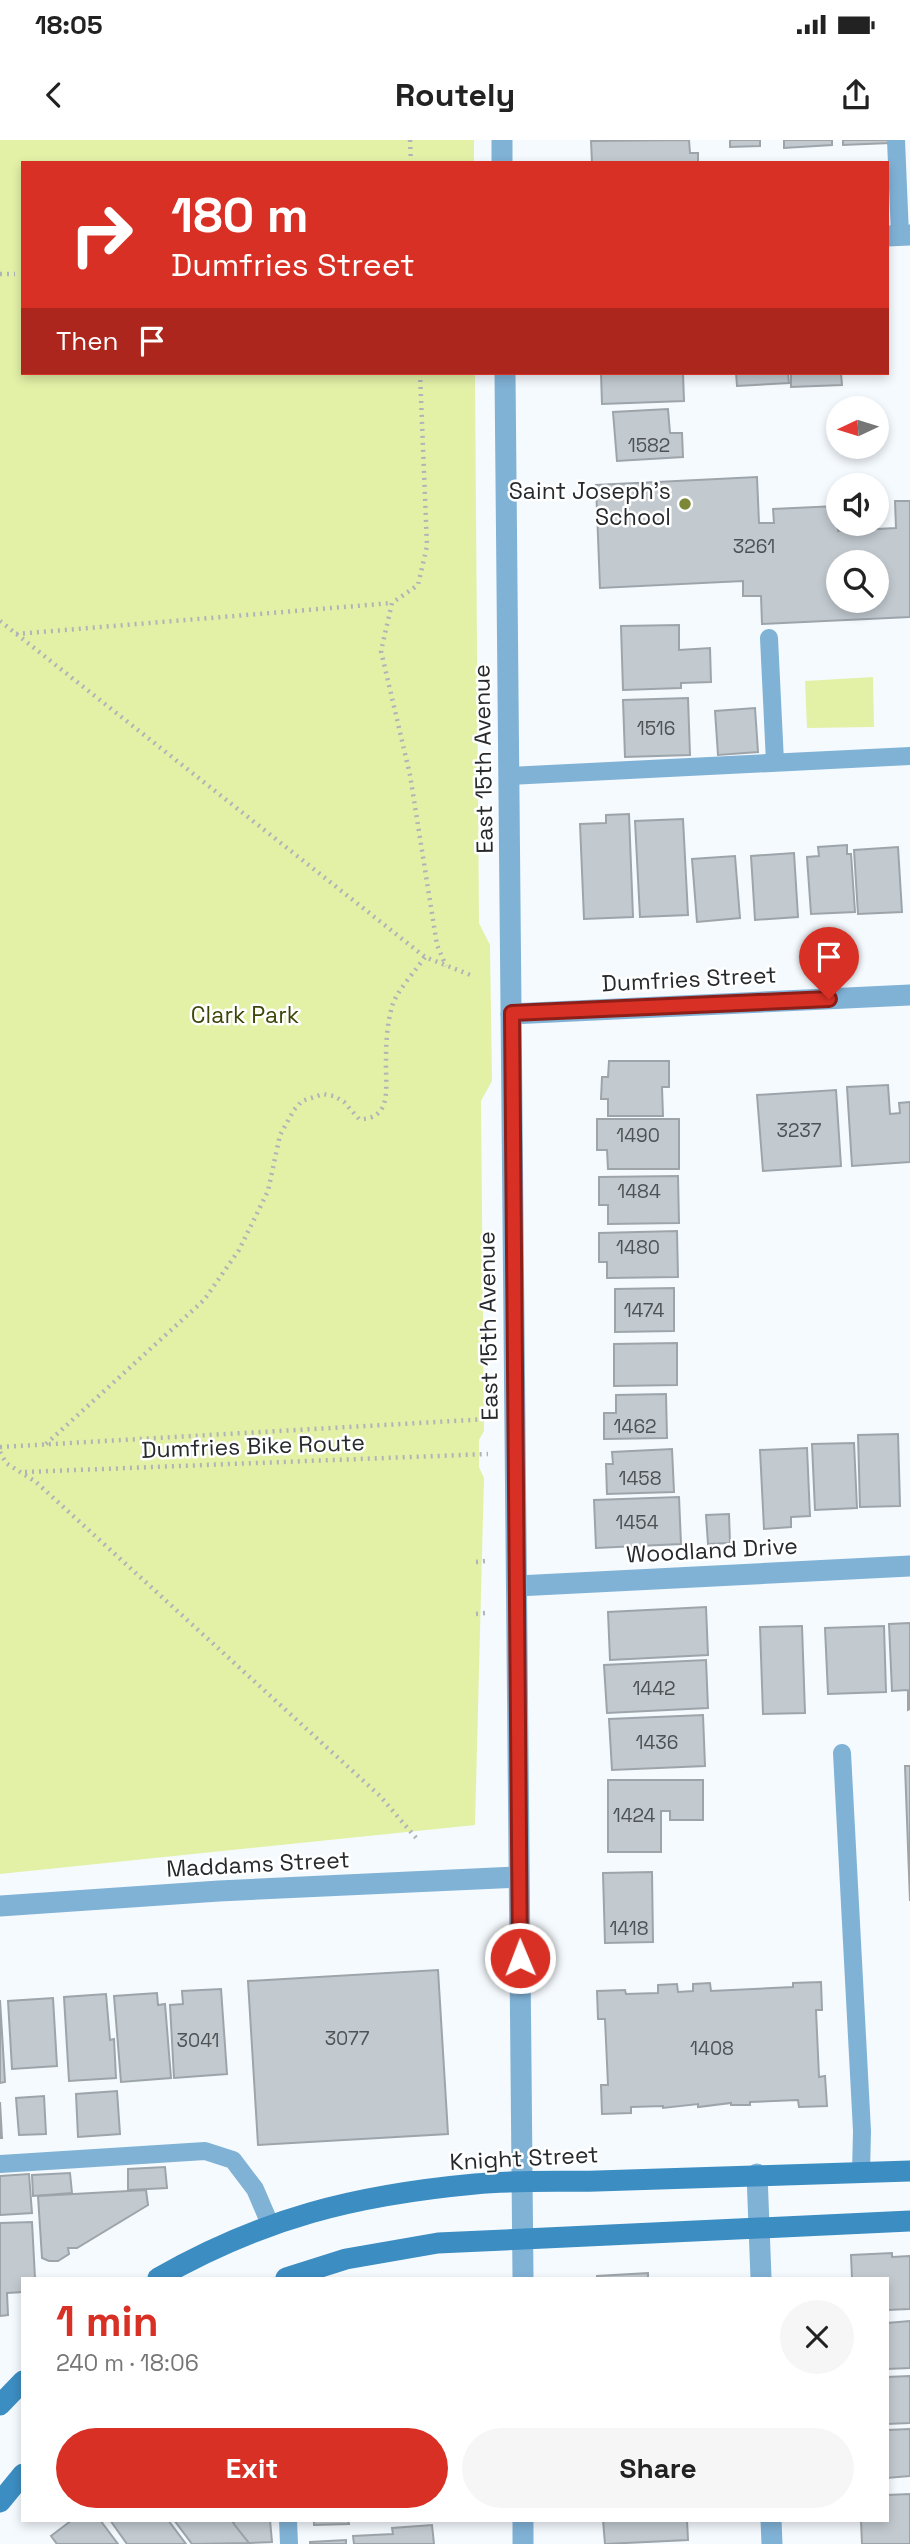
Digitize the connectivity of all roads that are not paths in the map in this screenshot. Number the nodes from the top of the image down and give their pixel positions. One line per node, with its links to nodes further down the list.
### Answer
1 (502, 140): 3 (street)
2 (896, 140): 4 (lane)
3 (502, 161)
4 (899, 235)
5 (505, 375): 9 (street, East 15th Avenue)
6 (769, 638): 8 (lane)
7 (910, 756): 8 (lane)
8 (775, 762): 9 (lane)
9 (509, 776): 11 (street, East 15th Avenue)
10 (910, 995): 11 (street, Dumfries Street)
11 (512, 1013): 13 (street, East 15th Avenue)
12 (910, 1566): 13 (street, Woodland Drive)
13 (517, 1586): 15 (street, East 15th Avenue)
14 (842, 1753): 19 (lane)
15 (518, 1877): 16 (street, Maddams Street); 21 (street, East 15th Avenue)
16 (0, 1906)
17 (0, 2164): 23 (lane)
18 (910, 2171): 19 (main road, Knight Street)
19 (861, 2173): 20 (main road, Knight Street)
20 (757, 2174): 21 (main road, Knight Street); 24 (street)
21 (523, 2183): 23 (main road, Knight Street); 25 (street, East 15th Avenue)
22 (910, 2221): 24 (main road)
23 (270, 2224): 26 (main road, Knight Street)
24 (758, 2230): 25 (main road); 29 (street)
25 (523, 2238): 27 (main road); 28 (street, East 15th Avenue)
26 (160, 2277)
27 (289, 2277)
28 (523, 2277)
29 (761, 2277)
30 (21, 2383): 31 (main road)
31 (0, 2405)
32 (21, 2476): 33 (main road)
33 (0, 2502)
34 (288, 2522): 37 (lane)
35 (523, 2522): 38 (street)
36 (771, 2522): 39 (street)
37 (289, 2544)
38 (523, 2544)
39 (772, 2544)

